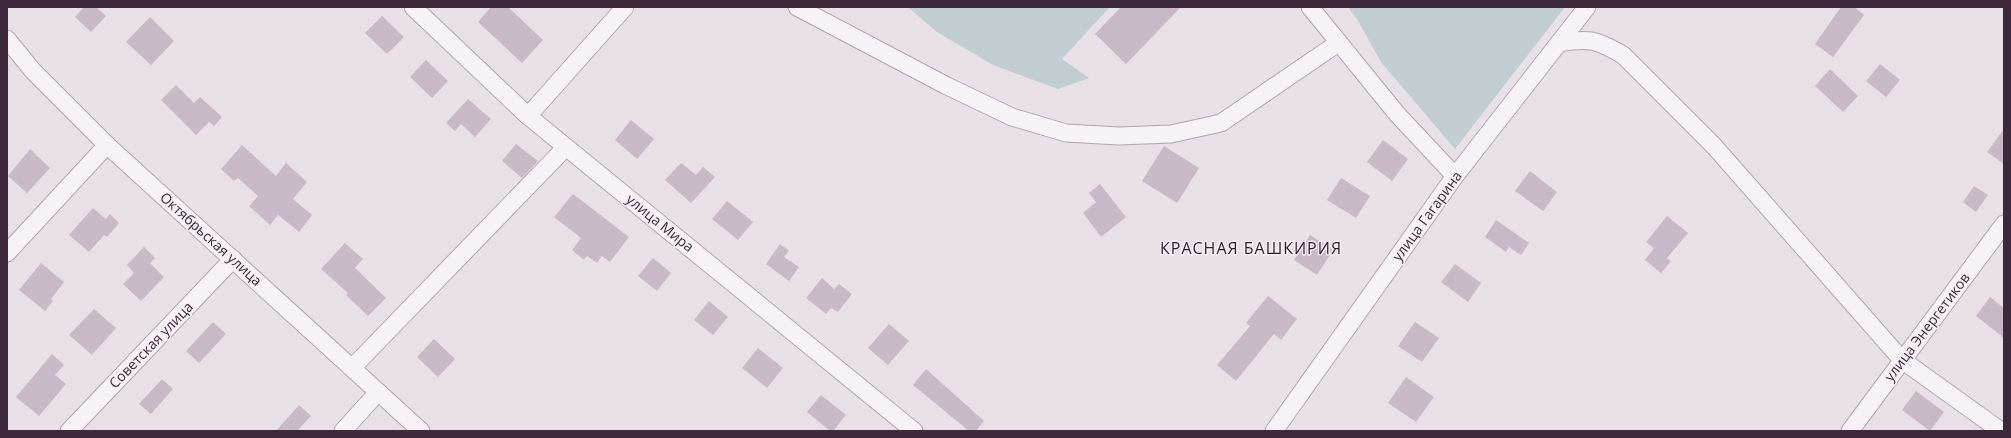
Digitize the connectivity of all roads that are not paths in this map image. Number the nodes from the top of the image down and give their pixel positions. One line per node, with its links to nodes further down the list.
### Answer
1 (413, 7): 9 (street, улица Мира)
2 (625, 7): 9 (street)
3 (797, 7): 7 (street)
4 (1310, 7): 7 (street)
5 (1587, 7): 8 (street, улица Гагарина)
6 (7, 40): 10 (street, Октябрьская улица)
7 (1338, 43): 12 (street)
8 (1559, 43): 12 (street, улица Гагарина); 16 (street)
9 (528, 116): 11 (street, улица Мира)
10 (107, 145): 14 (street); 15 (street, Октябрьская улица)
11 (566, 147): 17 (street); 22 (street, улица Мира)
12 (1455, 176): 23 (street, улица Гагарина)
13 (2004, 224): 16 (street, улица Энергетиков)
14 (7, 253)
15 (233, 259): 17 (street, Октябрьская улица); 19 (street, Советская улица)
16 (1902, 360): 24 (street, улица Энергетиков); 25 (street)
17 (352, 368): 18 (street, Октябрьская улица)
18 (378, 392): 20 (street); 21 (street, Октябрьская улица)
19 (69, 431)
20 (344, 431)
21 (421, 431)
22 (914, 431)
23 (1274, 431)
24 (1850, 431)
25 (2001, 431)

